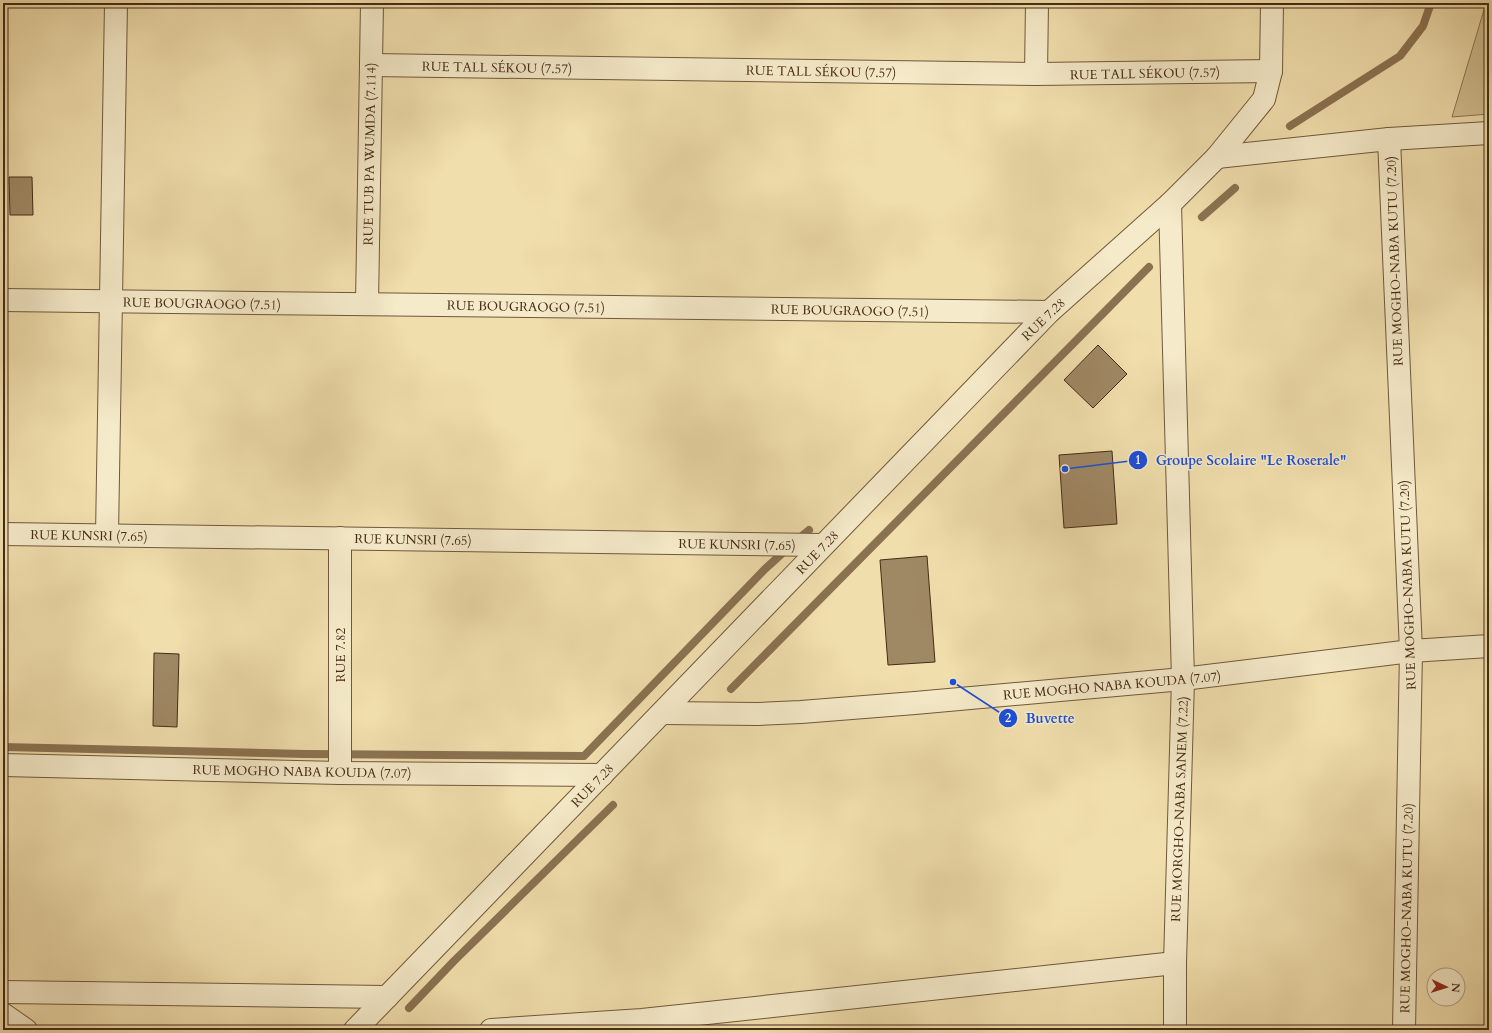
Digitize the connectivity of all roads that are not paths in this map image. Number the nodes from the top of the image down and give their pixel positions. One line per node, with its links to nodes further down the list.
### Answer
1 (116, 3): 13 (street)
2 (372, 3): 5 (street, RUE TUB PA WUMDA (7.114))
3 (1037, 3): 7 (street)
4 (1272, 3): 6 (street, RUE 7.28)
5 (371, 65): 7 (street, RUE TALL SÉKOU (7.57)); 14 (street, RUE TUB PA WUMDA (7.114))
6 (1271, 71): 7 (street, RUE TALL SÉKOU (7.57)); 10 (street, RUE 7.28)
7 (1036, 74)
8 (1489, 134): 9 (street)
9 (1389, 139): 10 (street); 21 (street, RUE MOGHO-NABA KUTU (7.20))
10 (1217, 157): 11 (street, RUE 7.28)
11 (1170, 204): 15 (street, RUE 7.28); 22 (street, RUE MORGHO-NABA SANEM (7.22))
12 (3, 300): 13 (street, RUE BOUGRAOGO (7.51))
13 (111, 302): 14 (street, RUE BOUGRAOGO (7.51)); 17 (street)
14 (367, 304): 15 (street, RUE BOUGRAOGO (7.51))
15 (1049, 312): 19 (street, RUE 7.28)
16 (3, 534): 17 (street, RUE KUNSRI (7.65))
17 (107, 535): 18 (street, RUE KUNSRI (7.65))
18 (340, 538): 19 (street, RUE KUNSRI (7.65)); 25 (street, RUE 7.82)
19 (823, 545): 23 (street, RUE 7.28)
20 (1489, 646): 21 (street, RUE MOGHO NABA KOUDA (7.07))
21 (1411, 651): 22 (street, RUE MOGHO NABA KOUDA (7.07)); 36 (street, RUE MOGHO-NABA KUTU (7.20))
22 (1183, 679): 23 (street, RUE MOGHO NABA KOUDA (7.07)); 27 (street, RUE MORGHO-NABA SANEM (7.22))
23 (662, 713): 26 (street, RUE 7.28)
24 (3, 765): 25 (street, RUE MOGHO NABA KOUDA (7.07))
25 (340, 773): 26 (street, RUE MOGHO NABA KOUDA (7.07))
26 (602, 775): 29 (street, RUE 7.28)
27 (1175, 963): 31 (street); 35 (street, RUE MORGHO-NABA SANEM (7.22))
28 (3, 992): 29 (street)
29 (387, 997): 33 (street, RUE 7.28)
30 (3, 1014): 32 (street)
31 (642, 1025): 34 (street)
32 (26, 1030)
33 (355, 1030)
34 (491, 1030)
35 (1175, 1030)
36 (1404, 1030)

